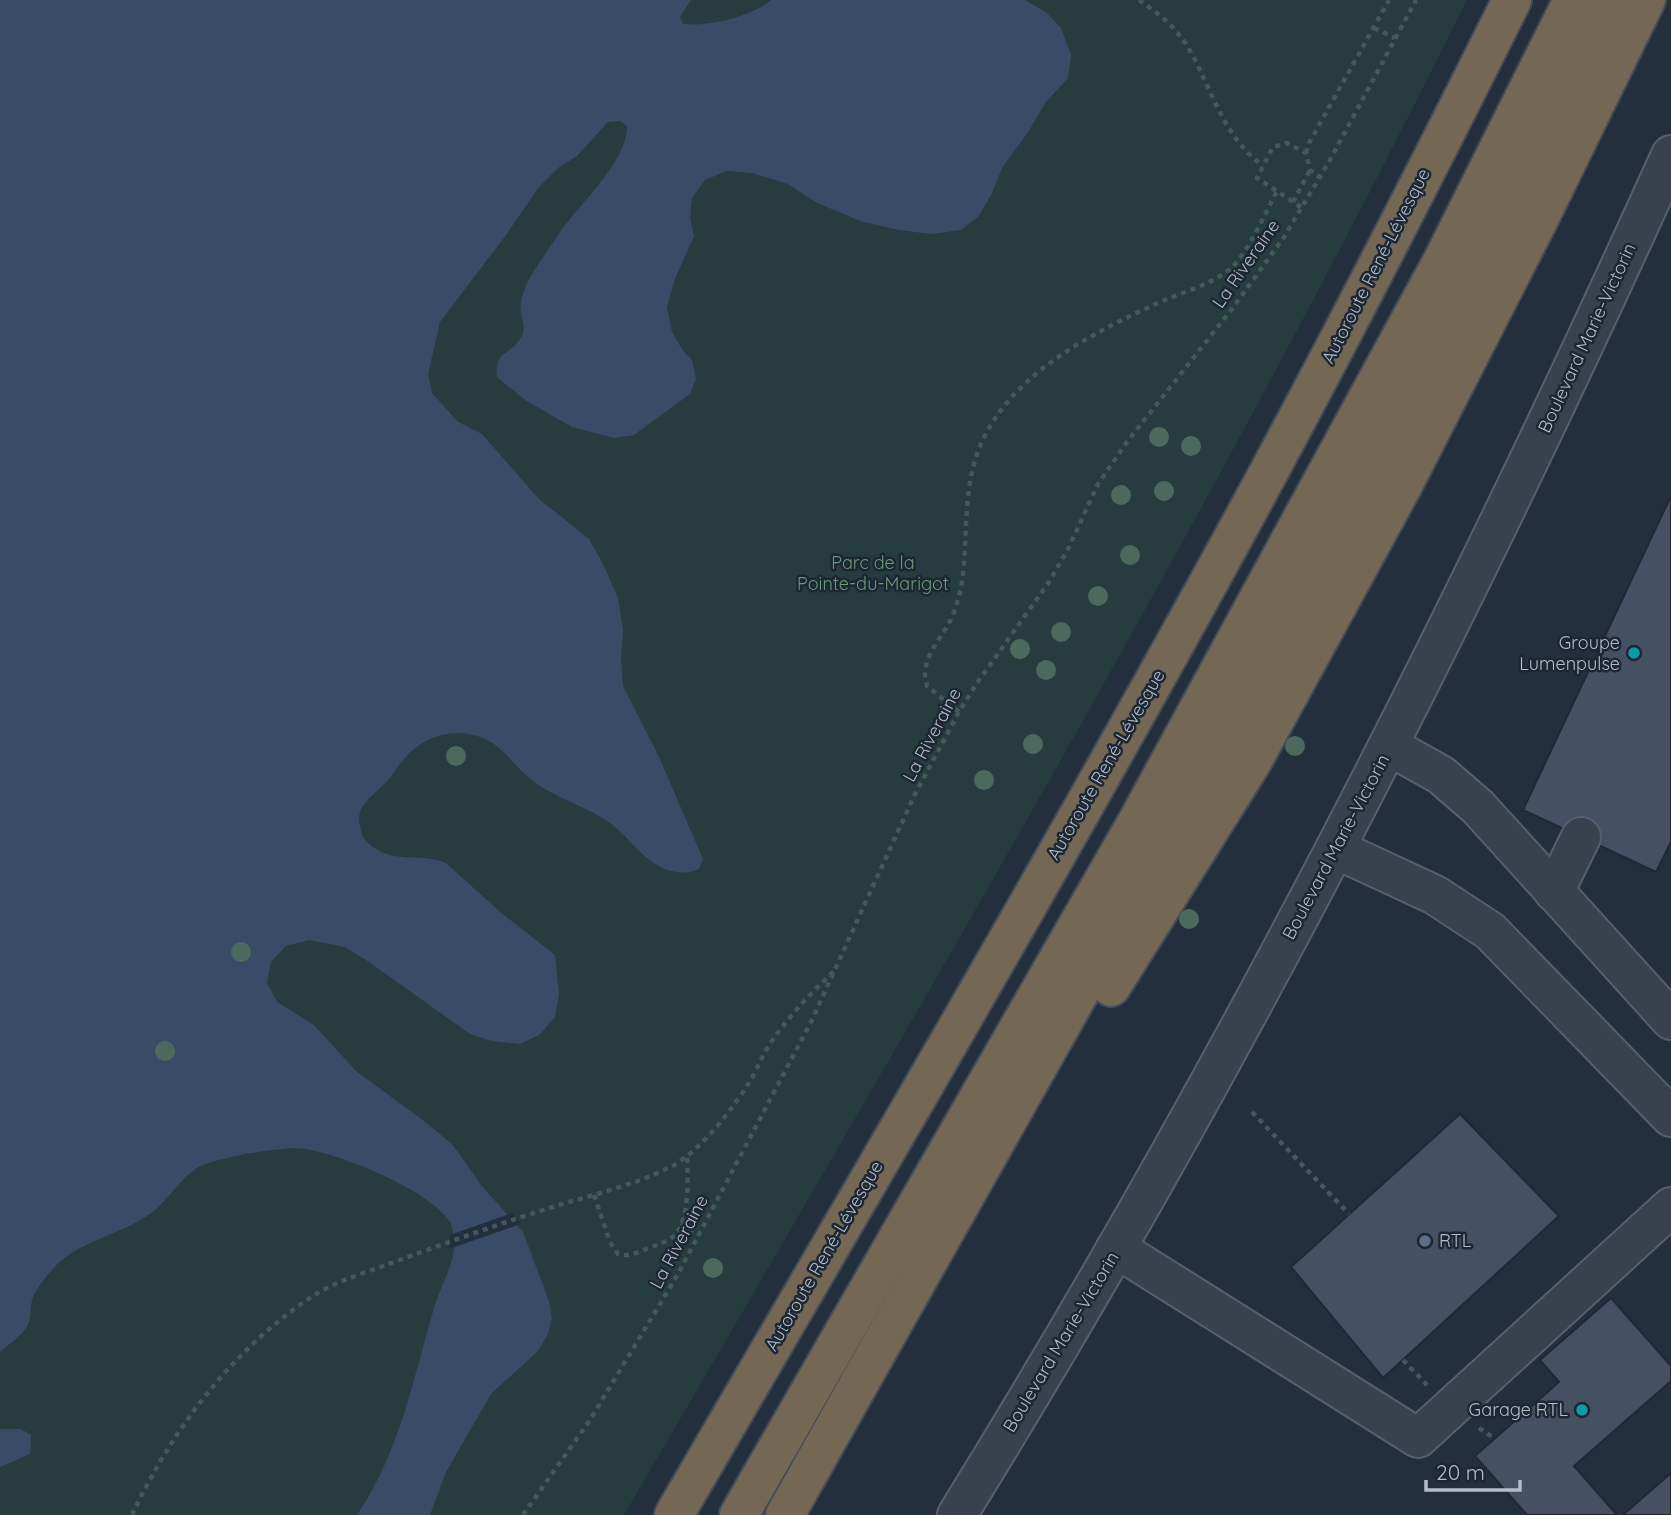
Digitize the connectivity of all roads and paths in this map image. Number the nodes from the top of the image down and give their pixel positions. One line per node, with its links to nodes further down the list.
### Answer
1 (1139, 0): 12 (path)
2 (1389, 0): 8 (path)
3 (1416, 0): 9 (path, La Riveraine)
4 (1512, 0): 37 (highway, Autoroute René-Lévesque)
5 (1573, 0): 38 (highway)
6 (1609, 0): 34 (highway)
7 (1646, 0): 34 (highway)
8 (1374, 28): 9 (path); 10 (path)
9 (1395, 38): 14 (path, La Riveraine)
10 (1306, 153): 12 (path); 13 (path)
11 (1671, 155): 19 (street, Boulevard Marie-Victorin)
12 (1263, 166): 15 (path)
13 (1310, 170): 14 (path); 16 (path)
14 (1320, 177): 17 (path, La Riveraine)
15 (1277, 191): 16 (path); 18 (path)
16 (1293, 202): 17 (path)
17 (1301, 207): 18 (path, La Riveraine)
18 (959, 712): 23 (path, La Riveraine)
19 (1389, 746): 21 (street, Boulevard Marie-Victorin); 22 (street)
20 (1581, 837): 22 (street)
21 (1336, 849): 26 (street); 33 (street, Boulevard Marie-Victorin)
22 (1554, 892): 24 (street)
23 (838, 967): 27 (path); 32 (path, La Riveraine)
24 (1671, 1020)
25 (1252, 1112): 30 (path)
26 (1671, 1117)
27 (687, 1156): 28 (path); 31 (path)
28 (594, 1195): 31 (path); 35 (path)
29 (1671, 1207): 33 (street)
30 (1349, 1214)
31 (681, 1223): 32 (path)
32 (699, 1234): 36 (path, La Riveraine)
33 (1116, 1248): 40 (street, Boulevard Marie-Victorin)
34 (838, 1421): 39 (highway)
35 (132, 1515)
36 (523, 1515)
37 (674, 1515)
38 (739, 1515)
39 (785, 1515)
40 (957, 1515)

